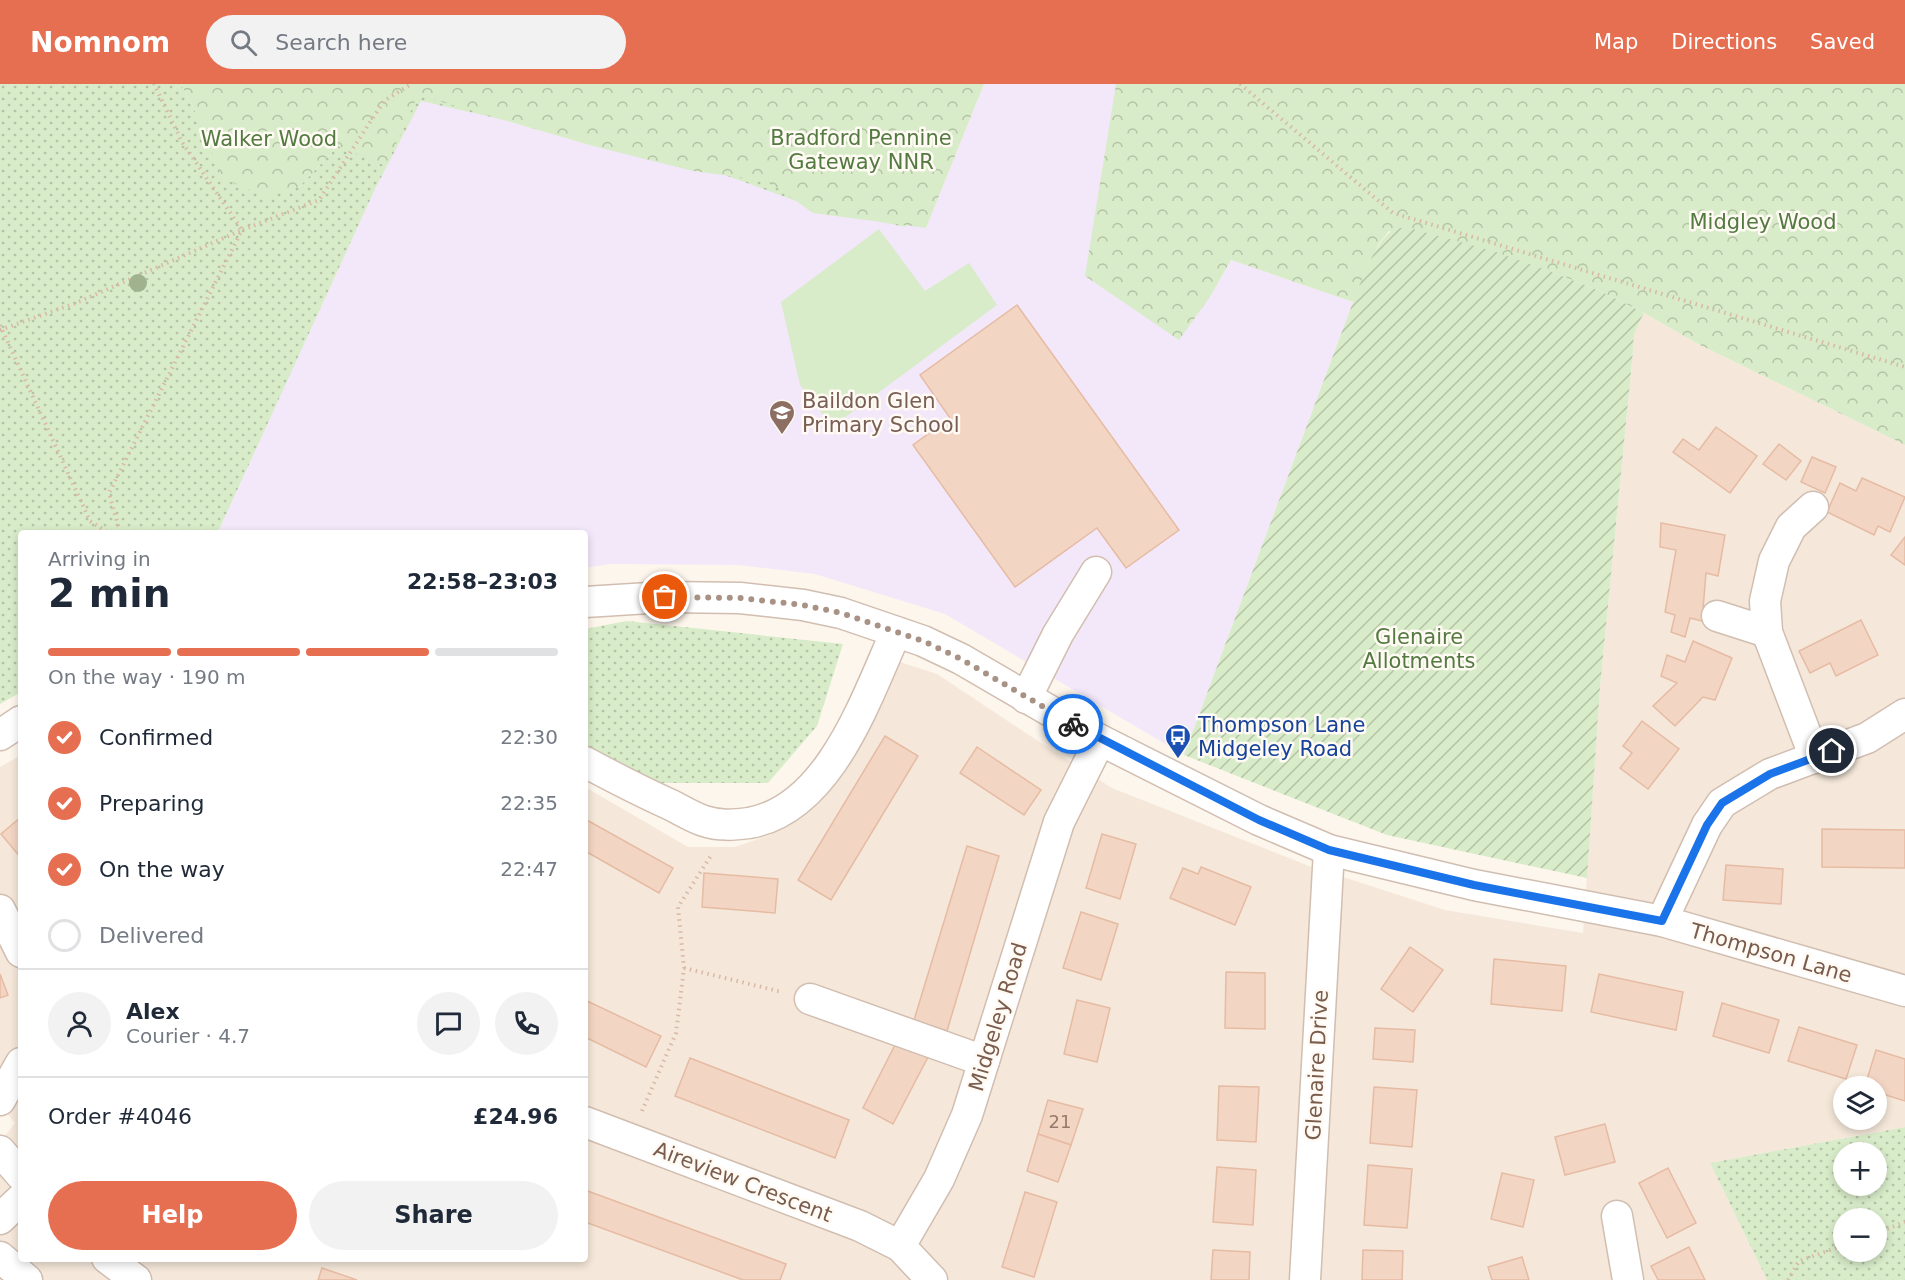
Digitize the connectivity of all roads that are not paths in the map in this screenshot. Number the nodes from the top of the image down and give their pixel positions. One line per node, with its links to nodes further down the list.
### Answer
1 (1813, 507): 6 (street)
2 (1096, 572): 7 (street)
3 (588, 602): 5 (street, Thompson Lane)
4 (1717, 616): 6 (street)
5 (896, 632): 7 (street, Thompson Lane); 13 (street)
6 (1767, 632): 12 (street)
7 (1026, 698): 11 (street, Thompson Lane)
8 (1905, 714): 12 (street)
9 (18, 723): 10 (street)
10 (0, 735)
11 (1100, 740): 14 (street, Thompson Lane); 20 (street, Midgeley Road)
12 (1815, 758): 16 (street)
13 (588, 764)
14 (1329, 850): 16 (street, Thompson Lane); 31 (street, Glenaire Drive)
15 (0, 910): 17 (street)
16 (1662, 921): 18 (street, Thompson Lane)
17 (18, 946)
18 (1905, 991)
19 (810, 999): 20 (street)
20 (984, 1061): 27 (street, Midgeley Road)
21 (18, 1068): 22 (street)
22 (0, 1100)
23 (588, 1123): 27 (street, Aireview Crescent)
24 (18, 1202): 26 (street)
25 (1617, 1216): 32 (street)
26 (0, 1219)
27 (900, 1246): 30 (street)
28 (0, 1257): 29 (street)
29 (27, 1280)
30 (932, 1280)
31 (1305, 1280)
32 (1628, 1280)

